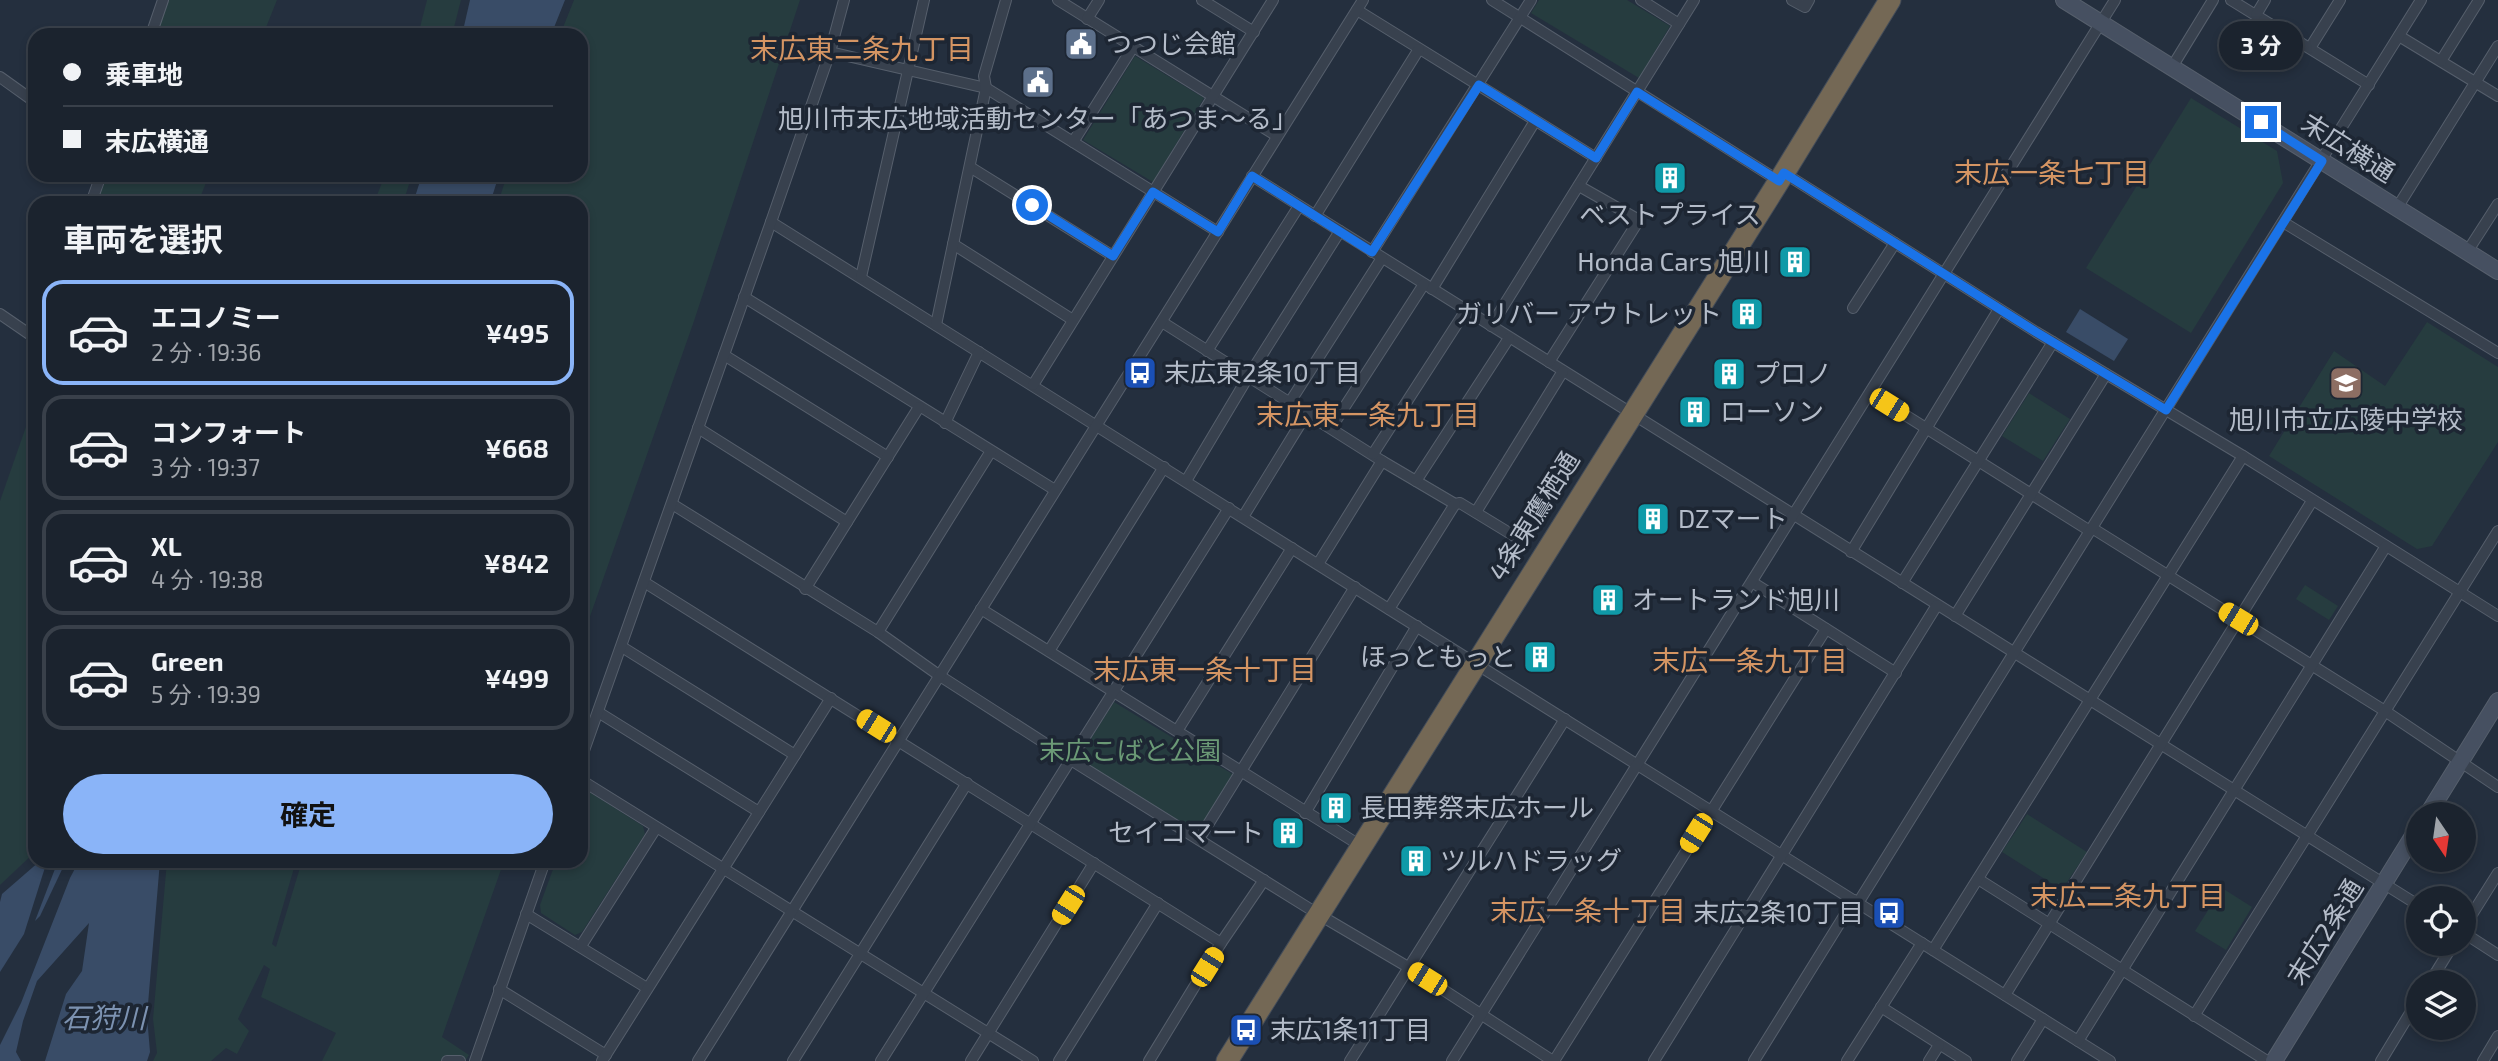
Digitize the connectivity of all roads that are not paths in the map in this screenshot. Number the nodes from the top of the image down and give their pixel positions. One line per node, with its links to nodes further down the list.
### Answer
1 (163, 0): 30 (street)
2 (844, 0): 37 (street)
3 (924, 0): 40 (street)
4 (1006, 0): 45 (street)
5 (1058, 0): 27 (street)
6 (1099, 0): 27 (street)
7 (1202, 0): 31 (street)
8 (1273, 0): 31 (street)
9 (1492, 0): 26 (street)
10 (1531, 0): 26 (street)
11 (1641, 0): 29 (street)
12 (1694, 0): 29 (street)
13 (1792, 0): 14 (street)
14 (1809, 0)
15 (1890, 0): 57 (highway, 4条東鷹栖通)
16 (2064, 0): 28 (street, 末広横通)
17 (2115, 0): 28 (street)
18 (2213, 0): 39 (street)
19 (2231, 0): 25 (street)
20 (2265, 0): 25 (street)
21 (2340, 0): 35 (street)
22 (2421, 0): 32 (street)
23 (2479, 0): 38 (street)
24 (1360, 5): 36 (street); 51 (street)
25 (2256, 15): 35 (street)
26 (1520, 17): 43 (street); 46 (street)
27 (1087, 19): 34 (street)
28 (2101, 23): 39 (street, 末広横通); 74 (street)
29 (1679, 24): 46 (street)
30 (153, 28)
31 (1254, 32): 49 (street)
32 (2399, 36): 38 (street); 44 (street)
33 (2498, 46): 42 (street)
34 (1133, 47): 49 (street); 52 (street)
35 (2310, 48): 44 (street)
36 (1419, 49): 43 (street); 63 (street)
37 (830, 52): 40 (street); 64 (street)
38 (2441, 61): 42 (street)
39 (2172, 66): 54 (street, 末広横通)
40 (908, 70): 45 (street); 75 (street)
41 (0, 77): 48 (street)
42 (2476, 82): 47 (street); 62 (street)
43 (1479, 85): 50 (street); 71 (street)
44 (2369, 85): 54 (street)
45 (986, 88): 52 (street); 55 (street)
46 (1637, 92): 53 (street); 57 (street)
47 (2498, 96)
48 (28, 97)
49 (1214, 97): 51 (street); 59 (street)
50 (1535, 121): 53 (street); 76 (street)
51 (1277, 136): 56 (street)
52 (1073, 142): 59 (street)
53 (1596, 158): 58 (street)
54 (2322, 161): 62 (street, 末広横通); 65 (street)
55 (971, 167): 69 (street); 72 (street)
56 (1252, 176): 61 (street); 67 (street)
57 (1781, 177): 68 (street); 103 (highway, 4条東鷹栖通)
58 (1579, 186): 85 (street); 93 (street)
59 (1153, 192): 67 (street); 72 (street)
60 (2498, 204): 70 (street)
61 (1299, 206): 63 (street); 89 (street)
62 (2397, 208): 70 (street, 末広横通)
63 (1315, 216): 66 (street)
64 (771, 222): 75 (street); 77 (street)
65 (2283, 222): 91 (street); 101 (street)
66 (1340, 231): 71 (street); 96 (street)
67 (1218, 232): 83 (street)
68 (1895, 243): 74 (street); 78 (street)
69 (953, 244): 82 (street); 84 (street)
70 (2467, 252): 73 (street, 末広横通)
71 (1377, 255): 76 (street); 99 (street)
72 (1113, 256): 82 (street)
73 (2498, 271)
74 (1944, 275): 79 (street); 98 (street)
75 (860, 277): 84 (street)
76 (1428, 287): 80 (street); 107 (street)
77 (744, 297): 92 (street); 100 (street)
78 (1853, 309)
79 (2000, 309): 88 (street); 108 (street)
80 (1466, 310): 85 (street); 112 (street)
81 (0, 314): 86 (street)
82 (1073, 320): 97 (street)
83 (1162, 322): 89 (street); 105 (street)
84 (936, 325): 90 (street)
85 (1492, 326): 87 (street)
86 (28, 333)
87 (1509, 338): 93 (street); 116 (street)
88 (2053, 342): 95 (street); 113 (street)
89 (1207, 351): 96 (street)
90 (979, 352): 97 (street); 104 (street)
91 (2498, 353)
92 (724, 355): 106 (street); 111 (street)
93 (1549, 362): 94 (street)
94 (1563, 371): 103 (street); 123 (street)
95 (2106, 374): 101 (street); 118 (street)
96 (1248, 377): 99 (street); 115 (street)
97 (1032, 386): 105 (street)
98 (1870, 393): 108 (street); 124 (street)
99 (1290, 402): 102 (street)
100 (919, 407): 104 (street); 111 (street)
101 (2166, 410): 110 (street); 127 (street)
102 (1307, 413): 107 (street); 125 (street)
103 (1631, 414): 124 (street); 153 (highway, 4条東鷹栖通)
104 (945, 423): 109 (street)
105 (1097, 424): 114 (street); 117 (street)
106 (698, 428): 120 (street); 126 (street)
107 (1331, 428): 112 (street)
108 (1926, 428): 113 (street); 132 (street)
109 (991, 451): 117 (street); 149 (street)
110 (2243, 456): 119 (street); 134 (street)
111 (888, 457): 126 (street)
112 (1377, 458): 116 (street); 133 (street)
113 (1979, 461): 118 (street); 137 (street)
114 (1164, 467): 115 (street); 151 (street)
115 (1186, 481): 122 (street)
116 (1416, 481): 121 (street)
117 (1055, 490): 143 (street)
118 (2031, 494): 127 (street); 144 (street)
119 (2312, 501): 130 (street); 146 (street)
120 (672, 504): 135 (street); 139 (street)
121 (1455, 504): 123 (street); 142 (street)
122 (1229, 508): 125 (street); 157 (street)
123 (1476, 512): 129 (street)
124 (1794, 516): 132 (street); 136 (street)
125 (1243, 517): 131 (street)
126 (847, 522): 139 (street)
127 (2091, 530): 134 (street); 152 (street)
128 (2498, 531): 140 (street)
129 (1524, 542)
130 (2386, 546): 140 (street); 154 (street)
131 (1292, 548): 133 (street); 164 (street)
132 (1851, 552): 137 (street)
133 (1318, 564): 138 (street)
134 (2167, 576): 146 (street); 159 (street)
135 (644, 582): 150 (street); 158 (street)
136 (1752, 582): 148 (street); 171 (street)
137 (1902, 583): 141 (street)
138 (1355, 587): 142 (street); 172 (street)
139 (805, 589): 149 (street)
140 (2460, 593): 145 (street); 161 (street)
141 (1937, 605): 144 (street); 155 (street)
142 (1389, 609): 147 (street)
143 (981, 610): 151 (street); 156 (street)
144 (1955, 616): 152 (street)
145 (2498, 616)
146 (2238, 619): 154 (street); 167 (street)
147 (1417, 626): 153 (street); 180 (street)
148 (1826, 629): 155 (street); 178 (street)
149 (878, 632): 156 (street)
150 (622, 647): 162 (street); 168 (street)
151 (1049, 651): 157 (street)
152 (2014, 652): 159 (street); 196 (street)
153 (1475, 663): 163 (street); 185 (highway, 4条東鷹栖通)
154 (2312, 665): 161 (street); 176 (street)
155 (1896, 673): 187 (street)
156 (940, 676): 166 (street); 169 (street)
157 (1113, 691): 164 (street); 169 (street)
158 (831, 698): 166 (street); 168 (street)
159 (2091, 699): 167 (street); 192 (street)
160 (2498, 701): 170 (street)
161 (2385, 711): 170 (street); 183 (street)
162 (598, 712): 165 (street); 179 (street)
163 (1565, 719): 171 (street); 210 (street)
164 (1177, 731): 172 (street)
165 (588, 740)
166 (899, 740): 173 (street); 199 (street)
167 (2161, 744): 176 (street); 202 (street)
168 (795, 755): 179 (street)
169 (1071, 760): 181 (street); 184 (street)
170 (2460, 762): 175 (street); 177 (street)
171 (1637, 764): 178 (street); 217 (street)
172 (1241, 771): 180 (street); 184 (street)
173 (967, 783): 181 (street); 208 (street)
174 (588, 784): 182 (street)
175 (2498, 787)
176 (2234, 789): 183 (street); 211 (street)
177 (2435, 802)
178 (1711, 810): 187 (street); 239 (street)
179 (759, 812): 189 (street)
180 (1305, 813): 185 (street)
181 (1030, 823): 188 (street); 214 (street)
182 (656, 828): 189 (street); 206 (street)
183 (2308, 835): 194 (street); 218 (street)
184 (1199, 839): 193 (street)
185 (1361, 846): 201 (highway, 4条東鷹栖通)
186 (2406, 848): 194 (street, 末広2条通)
187 (1781, 855): 196 (street); 240 (street)
188 (1094, 863): 197 (street); 221 (street)
189 (723, 867): 199 (street); 212 (street)
190 (542, 868): 200 (street)
191 (2498, 873): 198 (street)
192 (1978, 879): 202 (street); 207 (street)
193 (1264, 880): 201 (street); 204 (street)
194 (2384, 884): 195 (street); 248 (street, 末広2条通)
195 (2406, 898)
196 (1856, 902): 205 (street); 241 (street)
197 (1158, 903): 204 (street); 234 (street)
198 (2476, 909)
199 (791, 911): 208 (street); 229 (street)
200 (526, 914): 206 (street); 213 (street)
201 (1318, 914): 210 (street); 236 (highway, 4条東鷹栖通)
202 (2049, 923): 211 (street); 215 (street)
203 (2476, 941): 209 (street)
204 (1221, 943): 235 (street)
205 (1922, 943): 207 (street); 216 (street)
206 (581, 946): 212 (street)
207 (1933, 950): 215 (street)
208 (860, 953): 214 (street); 230 (street)
209 (2498, 955)
210 (1408, 967): 217 (street); 237 (street)
211 (2122, 969): 218 (street); 223 (street)
212 (648, 988): 225 (street)
213 (499, 989): 225 (street); 228 (street)
214 (925, 992): 221 (street); 231 (street)
215 (2005, 995): 219 (street)
216 (1881, 1007): 224 (street); 242 (street)
217 (1481, 1013): 238 (street); 239 (street)
218 (2194, 1016): 247 (street)
219 (2043, 1019): 223 (street); 245 (street)
220 (2406, 1020): 249 (street)
221 (988, 1033): 232 (street); 233 (street)
222 (2498, 1036): 250 (street)
223 (2078, 1041): 246 (street)
224 (1939, 1045): 243 (street); 244 (street)
225 (604, 1058)
226 (447, 1061): 227 (street)
227 (460, 1061)
228 (475, 1061)
229 (698, 1061)
230 (793, 1061)
231 (881, 1061)
232 (971, 1061)
233 (1032, 1061)
234 (1059, 1061)
235 (1149, 1061)
236 (1227, 1061)
237 (1350, 1061)
238 (1452, 1061)
239 (1554, 1061)
240 (1654, 1061)
241 (1754, 1061)
242 (1847, 1061)
243 (1929, 1061)
244 (1966, 1061)
245 (2017, 1061)
246 (2110, 1061)
247 (2267, 1061)
248 (2274, 1061)
249 (2381, 1061)
250 (2483, 1061)

